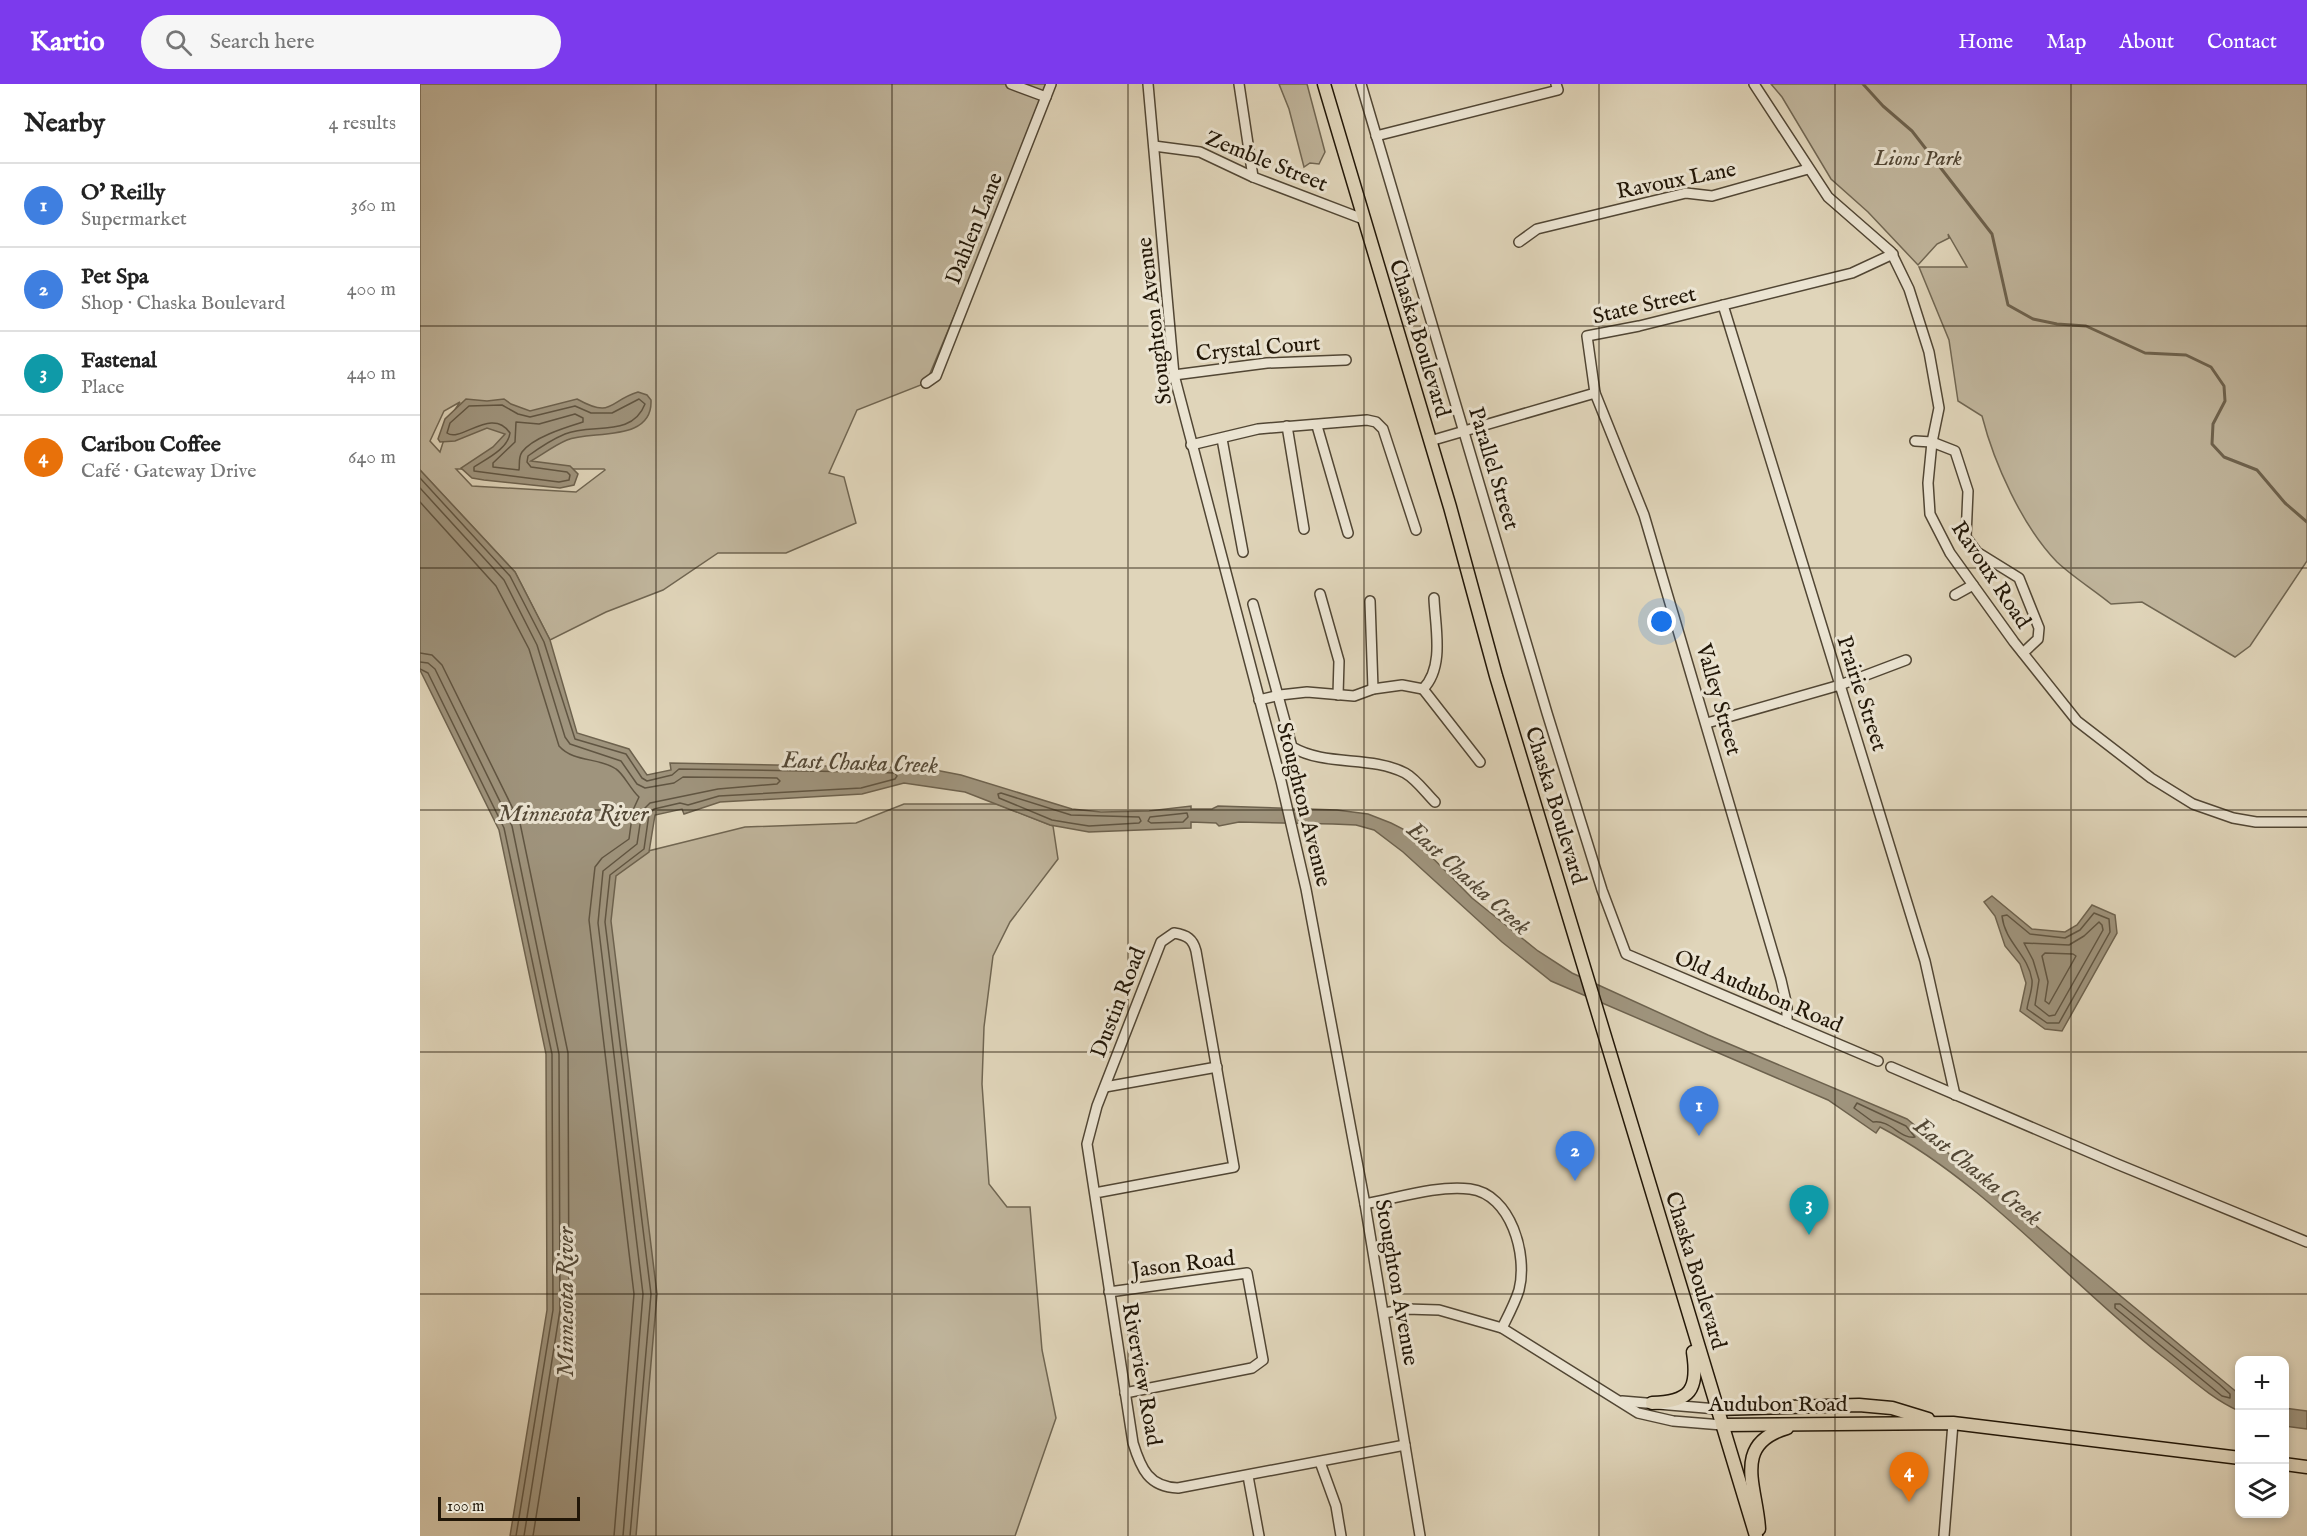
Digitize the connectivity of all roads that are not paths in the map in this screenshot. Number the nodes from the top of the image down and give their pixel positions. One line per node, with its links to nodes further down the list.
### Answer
1 (1011, 84): 9 (street)
2 (1051, 84): 9 (street, Dahlen Lane)
3 (1148, 84): 11 (street, Stoughton Avenue)
4 (1239, 84): 13 (street)
5 (1324, 84): 14 (main road, Chaska Boulevard)
6 (1360, 84): 10 (street, Parallel Street)
7 (1754, 84): 12 (street, Ravoux Road)
8 (1557, 87): 10 (street)
9 (1046, 97): 20 (street, Dahlen Lane)
10 (1376, 136): 24 (street, Parallel Street)
11 (1154, 146): 13 (street, Zemble Street); 19 (street, Stoughton Avenue)
12 (1808, 169): 15 (street, Ravoux Lane); 16 (street, Ravoux Road)
13 (1253, 177): 14 (street, Zemble Street)
14 (1364, 219): 26 (main road, Chaska Boulevard)
15 (1519, 242)
16 (1893, 254): 17 (street, State Street); 28 (street, Ravoux Road)
17 (1724, 305): 21 (street, State Street); 42 (street, Prairie Street)
18 (1346, 360): 19 (street, Crystal Court)
19 (1174, 375): 29 (street, Stoughton Avenue)
20 (926, 383)
21 (1594, 393): 24 (street); 48 (street, Valley Street)
22 (1287, 426): 23 (street); 25 (street); 30 (street)
23 (1317, 426): 31 (street); 32 (street)
24 (1463, 431): 26 (street); 52 (street, Parallel Street)
25 (1222, 439): 29 (street); 33 (street)
26 (1430, 441): 63 (main road, Chaska Boulevard)
27 (1915, 441): 28 (street)
28 (1932, 442): 34 (street, Ravoux Road); 40 (street)
29 (1191, 445): 47 (street, Stoughton Avenue)
30 (1304, 529)
31 (1416, 530)
32 (1348, 533)
33 (1243, 552)
34 (1972, 585): 36 (street); 40 (street, Ravoux Road)
35 (1320, 594): 46 (street)
36 (1955, 595)
37 (1434, 598): 44 (street)
38 (1370, 602): 43 (street)
39 (1253, 604): 45 (street)
40 (2023, 653): 51 (street, Ravoux Road)
41 (1906, 660): 42 (street)
42 (1840, 685): 48 (street); 58 (street, Prairie Street)
43 (1373, 688): 44 (street); 46 (street)
44 (1423, 689): 49 (street)
45 (1280, 695): 46 (street); 47 (street); 50 (street)
46 (1338, 695)
47 (1259, 700): 60 (street, Stoughton Avenue)
48 (1707, 723): 53 (street, Valley Street)
49 (1480, 762)
50 (1435, 802)
51 (2307, 822)
52 (1626, 954): 53 (street, Old Audubon Road)
53 (1786, 1022): 54 (street, Old Audubon Road)
54 (1878, 1061)
55 (1217, 1067): 57 (street); 57 (street, Dustin Road); 59 (street)
56 (1891, 1067): 58 (street)
57 (1105, 1087): 59 (street, Riverview Road)
58 (1955, 1095): 61 (street)
59 (1095, 1193): 62 (street, Riverview Road)
60 (1365, 1204): 64 (street, Stoughton Avenue); 65 (street)
61 (2307, 1242)
62 (1110, 1292): 66 (street, Riverview Road); 66 (street, Jason Road)
63 (1685, 1306): 68 (main road); 69 (main road, Chaska Boulevard)
64 (1384, 1312): 65 (street, Audubon Road); 74 (street, Stoughton Avenue)
65 (1502, 1328): 67 (street, Audubon Road)
66 (1125, 1392): 79 (street, Riverview Road)
67 (1622, 1401): 68 (street, Audubon Road); 73 (street, Audubon Road)
68 (1652, 1403): 69 (street, Audubon Road)
69 (1717, 1409): 70 (main road, Audubon Road); 73 (main road, Chaska Boulevard)
70 (1938, 1422): 71 (main road, Audubon Road); 72 (main road, Audubon Road)
71 (1953, 1423): 75 (main road, Audubon Road); 84 (street)
72 (1802, 1424): 73 (main road, Audubon Road); 83 (main road)
73 (1722, 1425): 83 (main road, Chaska Boulevard)
74 (1405, 1445): 76 (street, Riverview Road); 82 (street, Stoughton Avenue)
75 (2235, 1457)
76 (1320, 1462): 79 (street, Riverview Road); 81 (street)
77 (2289, 1465): 78 (main road)
78 (2307, 1467)
79 (1248, 1476): 80 (street)
80 (1259, 1536)
81 (1341, 1536)
82 (1420, 1536)
83 (1757, 1536)
84 (1944, 1536)

